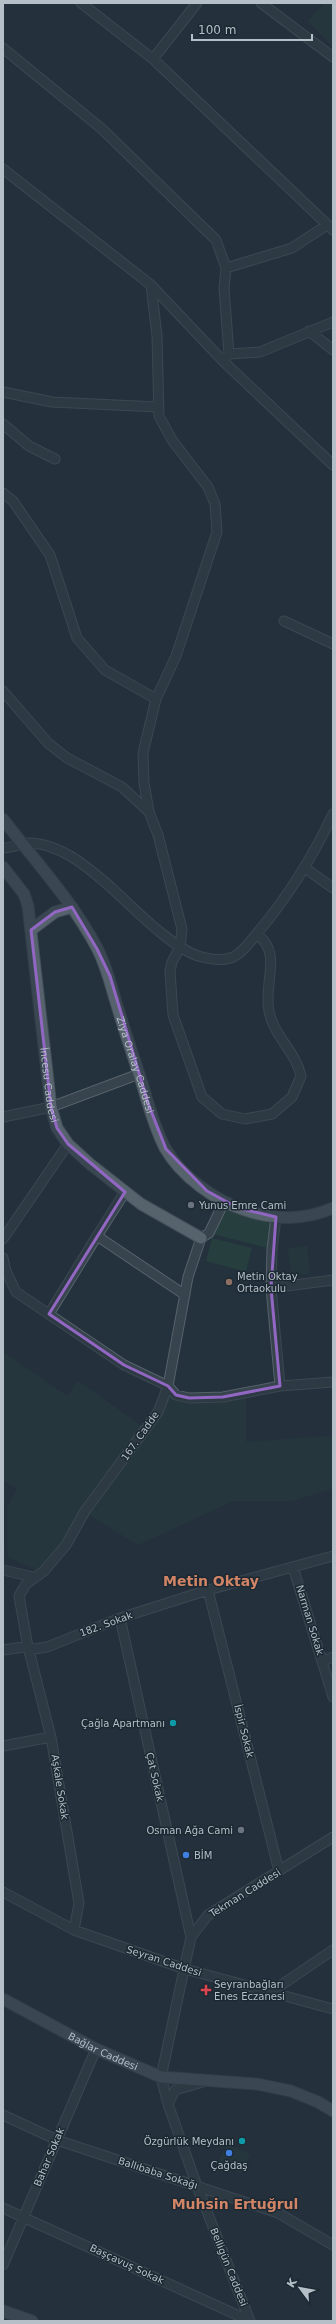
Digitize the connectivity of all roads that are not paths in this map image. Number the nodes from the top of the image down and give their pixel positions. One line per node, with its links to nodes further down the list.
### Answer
1 (82, 3): 6 (street)
2 (197, 3): 6 (street)
3 (261, 3): 5 (street)
4 (3, 48): 9 (street)
5 (333, 57)
6 (153, 59): 8 (street)
7 (3, 169): 10 (street)
8 (330, 227): 9 (street)
9 (226, 268): 14 (street)
10 (151, 285): 14 (street); 16 (street)
11 (333, 322): 12 (street)
12 (309, 331): 13 (street); 14 (street)
13 (333, 350)
14 (226, 357): 19 (street)
15 (3, 392): 16 (street)
16 (158, 407): 24 (street)
17 (3, 424): 18 (street)
18 (55, 459)
19 (333, 465)
20 (3, 493): 24 (street)
21 (284, 621): 22 (street)
22 (333, 644)
23 (3, 691): 25 (street)
24 (156, 699): 25 (street)
25 (149, 812): 36 (street)
26 (333, 814): 31 (street)
27 (3, 819): 28 (main road, Ziya Oralay Caddesi)
28 (20, 843): 29 (street); 33 (main road, Ziya Oralay Caddesi); 36 (street)
29 (3, 848)
30 (3, 867): 34 (main road, İncesu Caddesi)
31 (305, 868): 32 (street); 35 (street)
32 (333, 888)
33 (72, 907): 34 (main road); 37 (main road, Ziya Oralay Caddesi)
34 (31, 930): 38 (main road, İncesu Caddesi)
35 (257, 934): 36 (street); 36 (street)
36 (180, 947)
37 (139, 1074): 38 (street); 42 (main road, Ziya Oralay Caddesi)
38 (51, 1107): 39 (street); 40 (main road, İncesu Caddesi)
39 (3, 1117)
40 (68, 1144): 41 (main road, İncesu Caddesi); 47 (street)
41 (124, 1192): 45 (street); 46 (main road, İncesu Caddesi)
42 (224, 1202): 44 (main road, Ziya Oralay Caddesi); 46 (street, 167. Cadde)
43 (333, 1208): 44 (main road, Ziya Oralay Caddesi)
44 (276, 1217): 50 (street)
45 (97, 1236): 51 (street); 52 (street)
46 (202, 1238): 51 (street, 167. Cadde)
47 (3, 1239)
48 (3, 1258): 52 (street)
49 (333, 1280): 50 (street)
50 (271, 1288): 55 (street)
51 (186, 1295): 54 (street, 167. Cadde)
52 (50, 1314): 54 (street)
53 (333, 1382): 55 (street)
54 (168, 1386): 55 (street); 59 (street, 167. Cadde)
55 (280, 1386)
56 (333, 1556): 57 (street, 182. Sokak)
57 (293, 1567): 60 (street, 182. Sokak); 65 (street, Narman Sokak)
58 (3, 1570): 59 (street)
59 (33, 1577): 62 (street, 167. Cadde)
60 (208, 1590): 61 (street, 182. Sokak); 70 (street, İspir Sokak)
61 (120, 1618): 62 (street, 182. Sokak); 73 (street, Çat Sokak)
62 (28, 1647): 63 (street, 182. Sokak); 67 (street, Aşkale Sokak)
63 (3, 1650)
64 (333, 1657): 65 (street)
65 (322, 1661): 66 (street, Narman Sokak)
66 (333, 1697)
67 (51, 1737): 68 (street); 72 (street, Aşkale Sokak)
68 (3, 1746)
69 (333, 1837): 70 (street, Tekman Caddesi)
70 (279, 1871): 73 (street, Tekman Caddesi)
71 (3, 1892): 72 (street, Seyran Caddesi)
72 (74, 1930): 75 (street, Seyran Caddesi)
73 (191, 1936): 75 (street, Tekman Caddesi)
74 (333, 1950): 76 (street)
75 (185, 1969): 76 (street, Seyran Caddesi); 80 (street, Tekman Caddesi)
76 (271, 1992): 78 (street, Seyran Caddesi)
77 (3, 1999): 79 (main road, Bağlar Caddesi)
78 (333, 2009)
79 (96, 2049): 80 (main road, Bağlar Caddesi); 85 (street, Bahar Sokak)
80 (161, 2077): 81 (main road, Bağlar Caddesi); 82 (street, Belligün Caddesi)
81 (210, 2080): 82 (street, Bağlar Caddesi); 83 (main road, Bağlar Caddesi)
82 (168, 2104): 86 (street, Belligün Caddesi)
83 (332, 2110)
84 (3, 2115): 85 (street, Ballıbaba Sokağı)
85 (57, 2140): 86 (street, Ballıbaba Sokağı); 88 (street, Bahar Sokak)
86 (197, 2186): 89 (street, Ballıbaba Sokağı); 93 (street, Belligün Caddesi)
87 (3, 2208): 88 (street, Başçavuş Sokak)
88 (24, 2217): 90 (street, Bahar Sokak); 93 (street, Başçavuş Sokak)
89 (333, 2245)
90 (3, 2265)
91 (3, 2311): 92 (main road)
92 (32, 2321)
93 (250, 2321)

